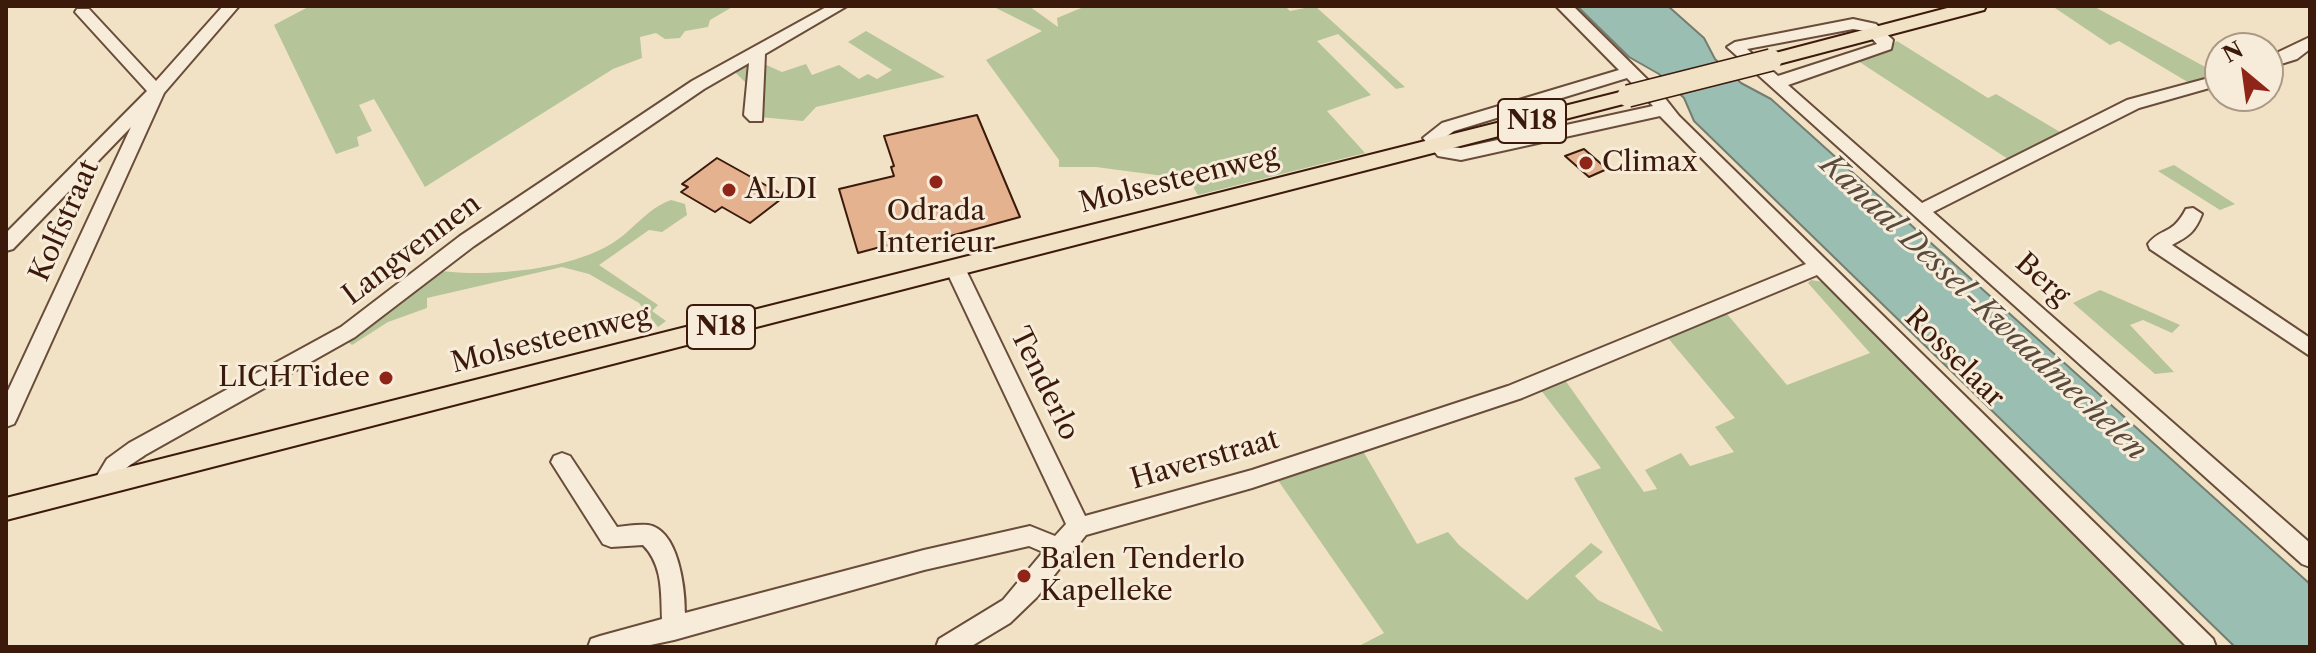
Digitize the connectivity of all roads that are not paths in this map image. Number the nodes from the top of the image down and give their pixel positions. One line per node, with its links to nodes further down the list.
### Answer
1 (231, 6): 13 (street)
2 (839, 6): 8 (street, Langvennen)
3 (1564, 6): 10 (street)
4 (1977, 6): 6 (main road, N18)
5 (83, 12): 13 (street)
6 (1879, 32): 11 (street); 11 (street, Berg); 16 (main road, Molsesteenweg / N18, bridge)
7 (2310, 42): 9 (street)
8 (753, 52): 15 (street); 25 (street, Langvennen)
9 (2284, 57)
10 (1630, 72): 14 (street); 16 (street, Molsesteenweg)
11 (1775, 83): 17 (street, Berg)
12 (2204, 85): 17 (street)
13 (156, 91): 19 (street); 23 (street, Kolfstraat)
14 (1666, 109): 16 (street, Molsesteenweg); 20 (street, Rosselaar)
15 (756, 117)
16 (1436, 145): 21 (main road, Molsesteenweg / N18)
17 (1921, 211): 29 (street, Berg)
18 (2193, 214): 22 (street)
19 (6, 244)
20 (1819, 266): 27 (street, Haverstraat); 33 (street, Rosselaar)
21 (955, 268): 25 (main road, Molsesteenweg / N18); 27 (street, Tenderlo)
22 (2310, 348)
23 (6, 418)
24 (562, 462): 30 (street)
25 (103, 484): 26 (main road, Molsesteenweg / N18)
26 (6, 509)
27 (1079, 527): 28 (street, Haverstraat)
28 (1058, 548): 30 (street); 32 (street)
29 (2310, 557)
30 (674, 629): 31 (street)
31 (600, 647)
32 (948, 647)
33 (2204, 647)

